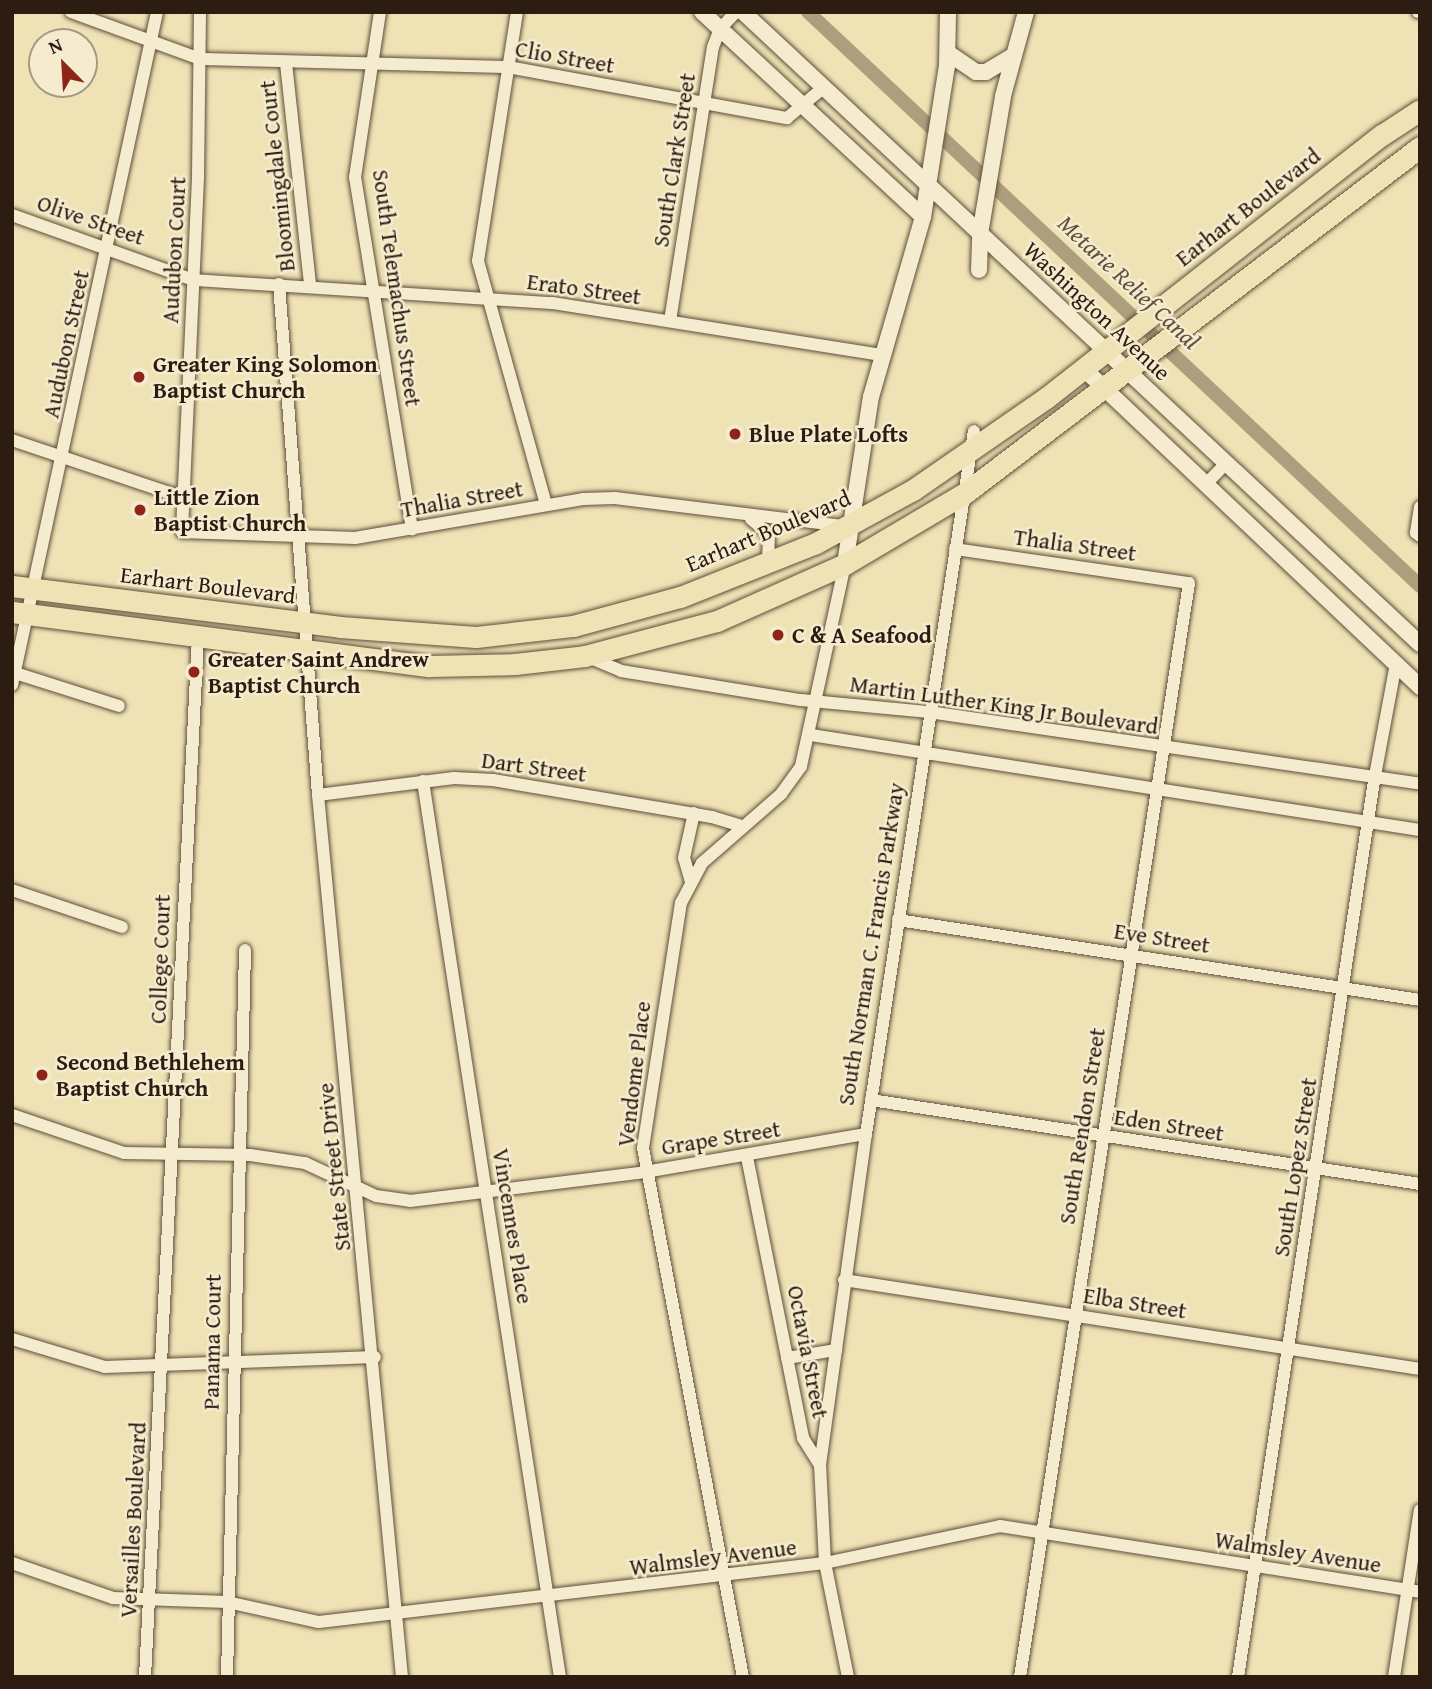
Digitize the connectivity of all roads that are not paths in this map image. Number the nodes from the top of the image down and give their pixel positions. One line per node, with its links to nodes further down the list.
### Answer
1 (71, 12): 12 (street, Clio Street)
2 (157, 12): 12 (street, Audubon Street)
3 (200, 12): 15 (street, Audubon Court)
4 (380, 12): 17 (street, South Telemachus Street)
5 (517, 12): 18 (street)
6 (702, 12): 11 (street)
7 (736, 12): 11 (street)
8 (743, 12): 19 (street, Washington Avenue)
9 (948, 12): 13 (street)
10 (1026, 12): 14 (street)
11 (720, 29): 20 (street, South Clark Street); 21 (street)
12 (150, 40): 15 (street, Clio Street); 28 (street, Audubon Street)
13 (948, 53): 14 (street); 24 (street)
14 (1011, 57): 27 (street)
15 (200, 59): 16 (street, Clio Street); 31 (street, Audubon Court)
16 (286, 63): 17 (street, Clio Street); 33 (street, Bloomingdale Court)
17 (372, 66): 18 (street, Clio Street); 34 (street, South Telemachus Street)
18 (508, 67): 20 (street, Clio Street); 36 (street)
19 (823, 88): 21 (street, Clio Street); 24 (street, Washington Avenue)
20 (704, 104): 21 (street, Clio Street); 37 (street, South Clark Street)
21 (802, 106): 26 (street)
22 (1420, 110): 30 (main road, Earhart Boulevard)
23 (1420, 147): 35 (main road)
24 (926, 182): 26 (street); 27 (street, Washington Avenue)
25 (12, 215): 28 (street, Olive Street)
26 (923, 217): 39 (street)
27 (980, 234): 29 (street); 38 (street, Washington Avenue)
28 (108, 247): 31 (street, Olive Street); 45 (street, Audubon Street)
29 (979, 270)
30 (1212, 270): 35 (main road); 38 (main road, Earhart Boulevard)
31 (194, 280): 32 (street, Olive Street); 49 (street, Audubon Court)
32 (279, 284): 33 (street, Erato Street); 57 (street, Bloomingdale Court)
33 (310, 285): 34 (street, Erato Street)
34 (373, 289): 36 (street, Erato Street); 54 (street, South Telemachus Street)
35 (1230, 292): 40 (main road)
36 (488, 299): 37 (street, Erato Street); 50 (street)
37 (670, 321): 39 (street, Erato Street)
38 (1115, 345): 40 (street, Washington Avenue); 41 (main road, Earhart Boulevard)
39 (882, 355): 53 (street)
40 (1134, 364): 42 (main road); 46 (street, Washington Avenue)
41 (1083, 369): 42 (street); 44 (main road, Earhart Boulevard)
42 (1104, 388): 47 (street); 48 (main road)
43 (12, 440): 45 (street)
44 (973, 441): 48 (street, South Norman C. Francis Parkway); 53 (main road, Earhart Boulevard)
45 (63, 457): 49 (street); 62 (street, Audubon Street)
46 (1225, 464): 47 (street); 68 (street, Washington Avenue)
47 (1205, 485): 71 (street)
48 (965, 493): 58 (street, South Norman C. Francis Parkway); 60 (main road)
49 (181, 497): 55 (street, Audubon Court)
50 (546, 505): 52 (street, Thalia Street); 54 (street, Thalia Street)
51 (1420, 507): 56 (street)
52 (747, 516): 53 (street, Thalia Street); 59 (street)
53 (851, 526): 59 (main road, Earhart Boulevard); 60 (street)
54 (412, 529): 57 (street, Thalia Street)
55 (182, 532): 57 (street, Thalia Street)
56 (1418, 535)
57 (298, 537): 66 (street, Bloomingdale Court)
58 (955, 549): 61 (street, Thalia Street); 76 (street, South Norman C. Francis Parkway)
59 (768, 564): 63 (main road, Earhart Boulevard)
60 (845, 564): 65 (main road); 74 (street, Vendome Place)
61 (1189, 583): 78 (street, South Rendon Street)
62 (22, 587): 64 (street, Audubon Street); 66 (main road, Earhart Boulevard)
63 (709, 587): 65 (main road); 66 (main road, Earhart Boulevard)
64 (19, 613): 67 (main road); 72 (street, Audubon Street)
65 (717, 621): 70 (main road)
66 (304, 622): 69 (street, Bloomingdale Court)
67 (198, 638): 69 (main road); 101 (street, College Court)
68 (1420, 644)
69 (306, 653): 70 (main road); 84 (street, State Street Drive)
70 (585, 656): 74 (street, Martin Luther King Jr Boulevard)
71 (1396, 664): 73 (street); 81 (street, South Lopez Street)
72 (13, 677): 75 (street)
73 (1420, 687)
74 (816, 702): 76 (street, Martin Luther King Jr Boulevard); 77 (street, Vendome Place)
75 (119, 706)
76 (929, 712): 78 (street, Martin Luther King Jr Boulevard); 79 (street, South Norman C. Francis Parkway)
77 (811, 735): 79 (street); 87 (street, Vendome Place)
78 (1161, 747): 81 (street, Martin Luther King Jr Boulevard); 83 (street, South Rendon Street)
79 (923, 755): 83 (street); 91 (street, South Norman C. Francis Parkway)
80 (423, 781): 84 (street, Dart Street); 85 (street, Dart Street); 108 (street, Vincennes Place)
81 (1374, 781): 82 (street, Martin Luther King Jr Boulevard); 86 (street, South Lopez Street)
82 (1420, 784)
83 (1155, 791): 86 (street); 94 (street, South Rendon Street)
84 (318, 795): 107 (street, State Street Drive)
85 (694, 813): 87 (street, Dart Street); 89 (street)
86 (1368, 823): 88 (street); 95 (street, South Lopez Street)
87 (742, 826): 89 (street, Vendome Place)
88 (1420, 830)
89 (691, 882): 105 (street, Vendome Place)
90 (12, 890): 92 (street)
91 (898, 920): 94 (street, Eve Street); 97 (street, South Norman C. Francis Parkway)
92 (122, 927)
93 (245, 950): 103 (street, Panama Court)
94 (1130, 954): 95 (street, Eve Street); 100 (street, South Rendon Street)
95 (1344, 989): 96 (street, Eve Street); 104 (street, South Lopez Street)
96 (1420, 1000)
97 (871, 1100): 99 (street, South Norman C. Francis Parkway); 100 (street, Eden Street)
98 (12, 1115): 101 (street, Grape Street)
99 (866, 1134): 102 (street, Grape Street); 109 (street, South Norman C. Francis Parkway)
100 (1100, 1136): 104 (street, Eden Street); 110 (street, South Rendon Street)
101 (173, 1156): 103 (street, Grape Street); 117 (street, College Court)
102 (747, 1157): 105 (street, Grape Street); 115 (street, Octavia Street)
103 (237, 1158): 107 (street, Grape Street); 116 (street, Panama Court)
104 (1316, 1168): 106 (street, Eden Street); 112 (street, South Lopez Street)
105 (645, 1172): 108 (street, Grape Street); 125 (street, Vendome Place)
106 (1420, 1184)
107 (357, 1186): 108 (street, Grape Street); 114 (street, State Street Drive)
108 (486, 1192): 127 (street, Vincennes Place)
109 (844, 1280): 110 (street, Elba Street); 113 (street, South Norman C. Francis Parkway)
110 (1074, 1314): 112 (street, Elba Street); 121 (street, South Rendon Street)
111 (12, 1339): 117 (street)
112 (1288, 1348): 118 (street, Elba Street); 124 (street, South Lopez Street)
113 (836, 1350): 115 (street); 119 (street, South Norman C. Francis Parkway)
114 (375, 1357): 116 (street); 130 (street, State Street Drive)
115 (787, 1358): 119 (street, Octavia Street)
116 (232, 1360): 117 (street); 129 (street, Panama Court)
117 (163, 1367): 128 (street, Versailles Boulevard)
118 (1420, 1369)
119 (820, 1465): 123 (street, Octavia Street)
120 (1420, 1510): 126 (street)
121 (1042, 1533): 123 (street, Walmsley Avenue); 124 (street, Walmsley Avenue); 137 (street, South Rendon Street)
122 (12, 1563): 128 (street, Walmsley Avenue)
123 (825, 1563): 125 (street, Walmsley Avenue); 136 (street, Octavia Street)
124 (1255, 1567): 126 (street, Walmsley Avenue); 138 (street, South Lopez Street)
125 (725, 1577): 127 (street, Walmsley Avenue); 135 (street, Vendome Place)
126 (1413, 1591): 139 (street)
127 (549, 1598): 130 (street, Walmsley Avenue); 134 (street, Vincennes Place)
128 (149, 1599): 129 (street, Walmsley Avenue); 131 (street, Versailles Boulevard)
129 (227, 1602): 130 (street, Walmsley Avenue); 132 (street, Panama Court)
130 (396, 1615): 133 (street, State Street Drive)
131 (145, 1677)
132 (227, 1677)
133 (402, 1677)
134 (560, 1677)
135 (743, 1677)
136 (848, 1677)
137 (1020, 1677)
138 (1238, 1677)
139 (1394, 1677)

